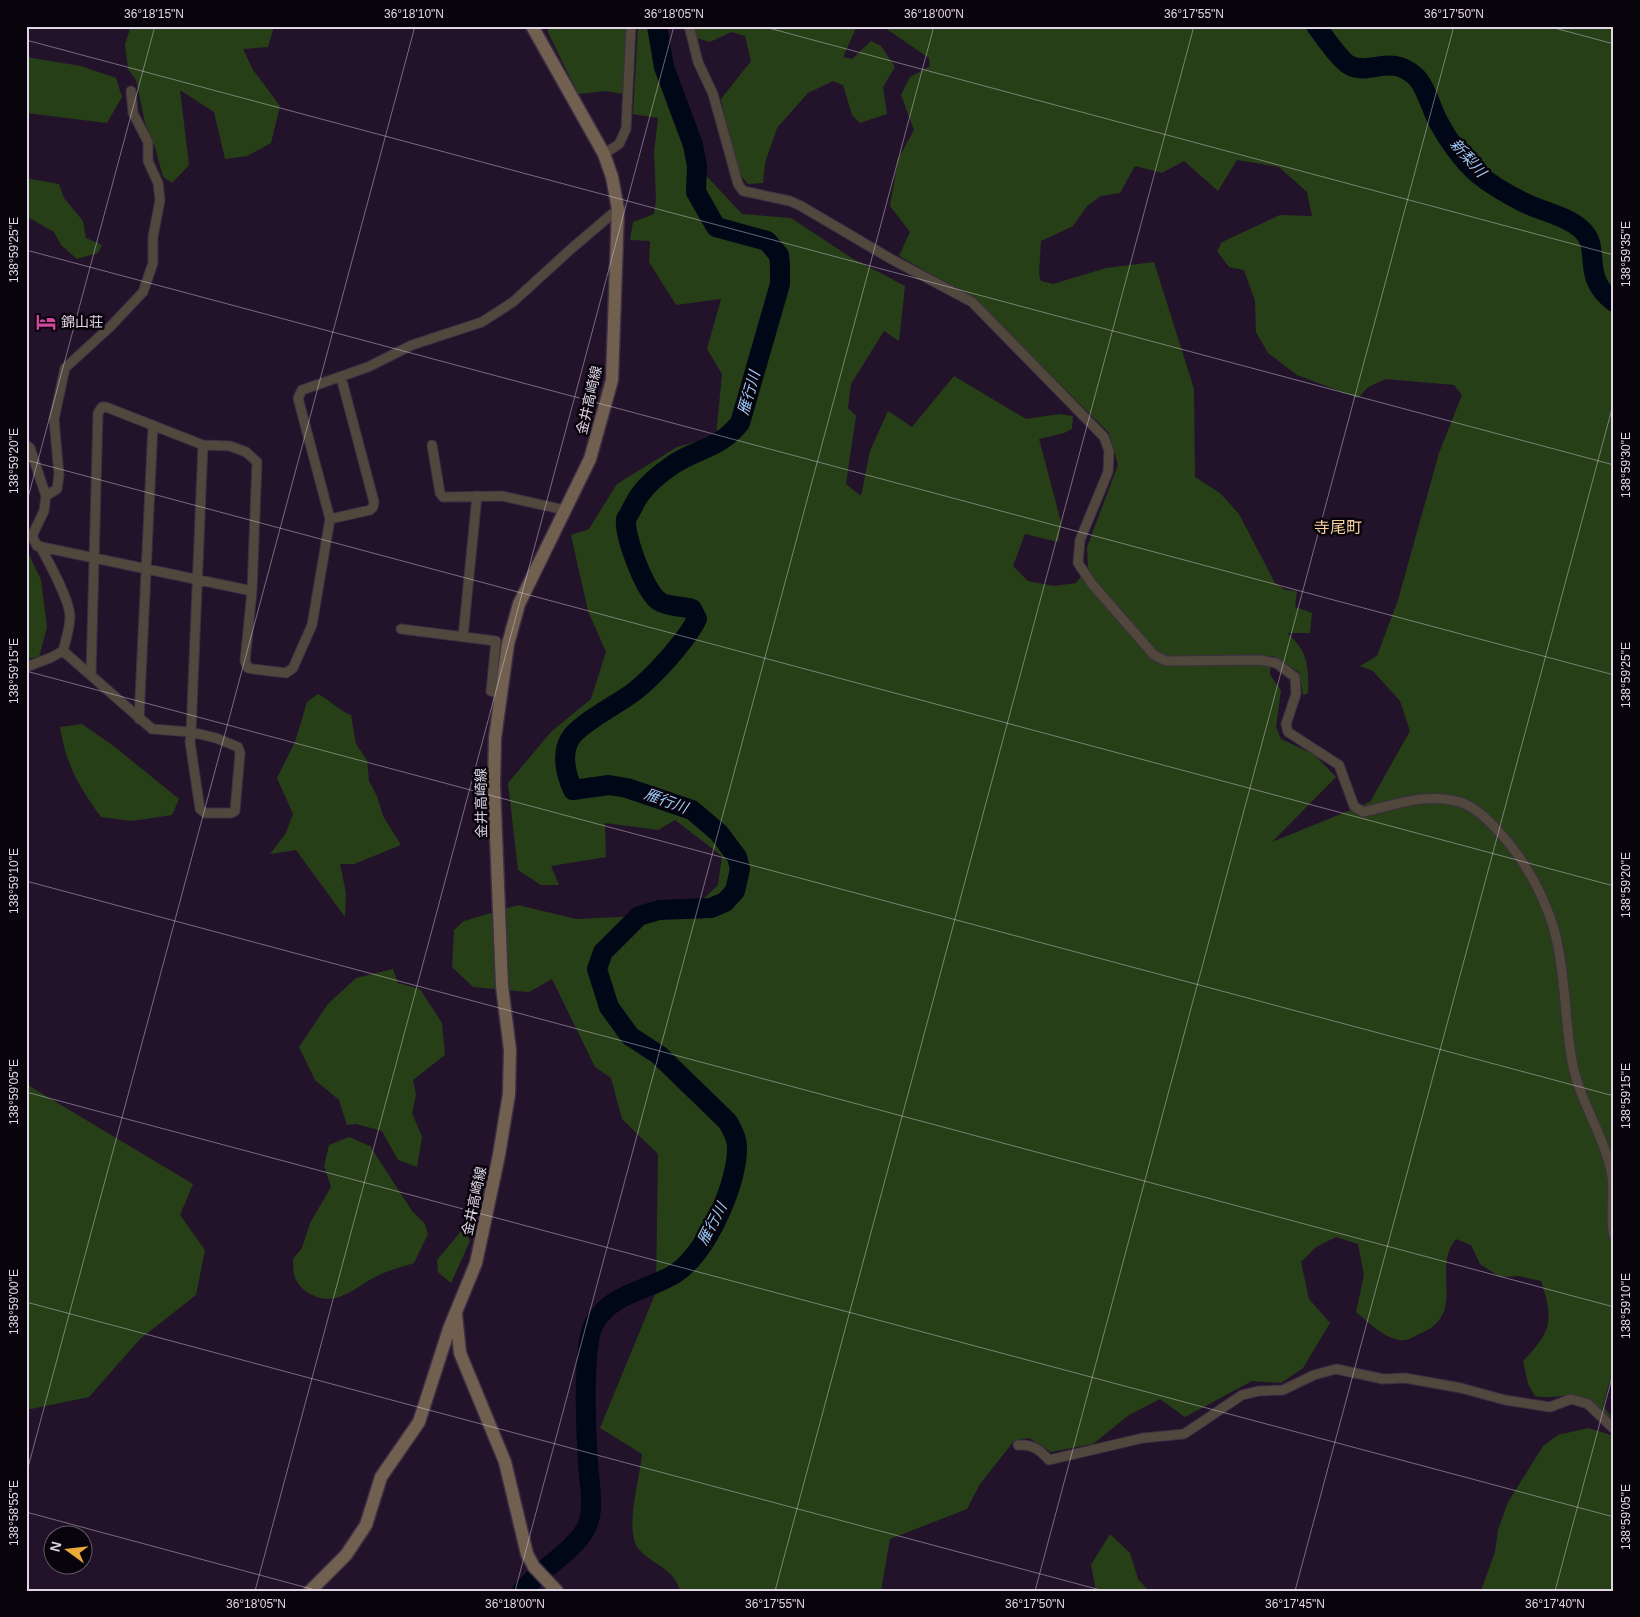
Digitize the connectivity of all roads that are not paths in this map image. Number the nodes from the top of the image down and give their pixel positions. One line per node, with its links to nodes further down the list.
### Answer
1 (532, 26): 5 (main road, 金井高崎線)
2 (631, 26): 5 (street)
3 (689, 26): 29 (street)
4 (131, 91): 12 (street)
5 (604, 154): 6 (main road, 金井高崎線)
6 (618, 209): 7 (street); 14 (main road, 金井高崎線)
7 (341, 377): 15 (street); 15 (street)
8 (153, 425): 10 (street); 17 (street); 18 (street)
9 (26, 445): 12 (street)
10 (203, 445): 19 (street); 20 (street)
11 (432, 445): 13 (street)
12 (46, 496): 16 (street)
13 (477, 496): 14 (street); 22 (street)
14 (565, 510): 26 (main road, 金井高崎線)
15 (330, 519): 20 (street)
16 (40, 546): 17 (street); 23 (street)
17 (94, 557): 18 (street); 25 (street)
18 (145, 568): 19 (street); 27 (street)
19 (198, 579): 20 (street); 28 (street)
20 (252, 591)
21 (401, 629): 22 (street)
22 (463, 637): 26 (street)
23 (63, 651): 24 (street); 25 (street)
24 (26, 668)
25 (91, 674): 27 (street)
26 (500, 694): 30 (main road, 金井高崎線)
27 (139, 719): 28 (street)
28 (191, 732): 28 (street)
29 (1614, 1236)
30 (456, 1314): 33 (main road, 金井高崎線); 34 (main road)
31 (1614, 1429): 32 (street)
32 (1018, 1445)
33 (555, 1590)
34 (310, 1591)

